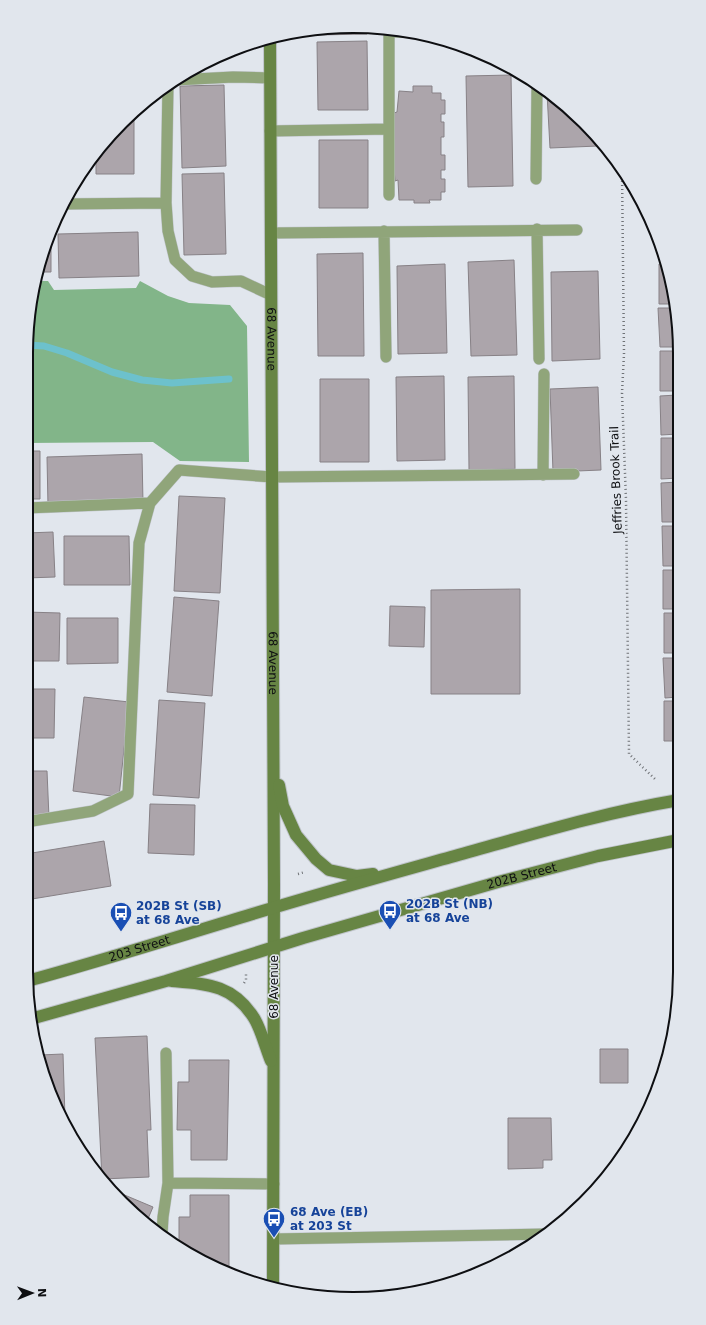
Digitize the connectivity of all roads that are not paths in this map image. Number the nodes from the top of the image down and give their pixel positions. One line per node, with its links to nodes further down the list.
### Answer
1 (389, 35): 7 (lane)
2 (270, 44): 3 (main road, 68 Avenue)
3 (270, 78): 4 (lane); 8 (main road, 68 Avenue)
4 (187, 79)
5 (537, 91): 9 (lane)
6 (168, 92): 11 (lane)
7 (389, 129): 8 (lane); 10 (lane)
8 (270, 132): 15 (main road, 68 Avenue)
9 (536, 179)
10 (389, 195)
11 (166, 203): 12 (lane); 17 (lane)
12 (70, 204)
13 (537, 229): 14 (lane); 16 (lane); 19 (lane)
14 (577, 230)
15 (271, 232): 16 (lane); 17 (main road, 68 Avenue)
16 (384, 232): 18 (lane)
17 (271, 295): 23 (main road, 68 Avenue)
18 (386, 357)
19 (539, 359)
20 (544, 374): 22 (lane)
21 (574, 474): 22 (lane)
22 (543, 475): 23 (lane)
23 (272, 477): 24 (lane); 26 (main road, 68 Avenue)
24 (150, 503): 25 (lane); 28 (lane)
25 (33, 508)
26 (274, 758): 30 (main road); 31 (main road, 68 Avenue)
27 (673, 801): 30 (main road)
28 (33, 821)
29 (673, 841): 32 (main road, 202B Street)
30 (402, 871): 31 (main road)
31 (274, 908): 32 (main road, 68 Avenue); 33 (main road, 203 Street)
32 (274, 947): 34 (main road); 37 (main road, 68 Avenue)
33 (33, 978)
34 (166, 981): 35 (main road); 37 (main road)
35 (36, 1017)
36 (166, 1053): 38 (lane)
37 (274, 1067): 39 (main road, 68 Avenue)
38 (168, 1183): 39 (lane); 40 (lane)
39 (274, 1184): 42 (main road, 68 Avenue)
40 (162, 1229)
41 (536, 1234): 42 (lane)
42 (274, 1239): 43 (main road, 68 Avenue)
43 (273, 1282)

